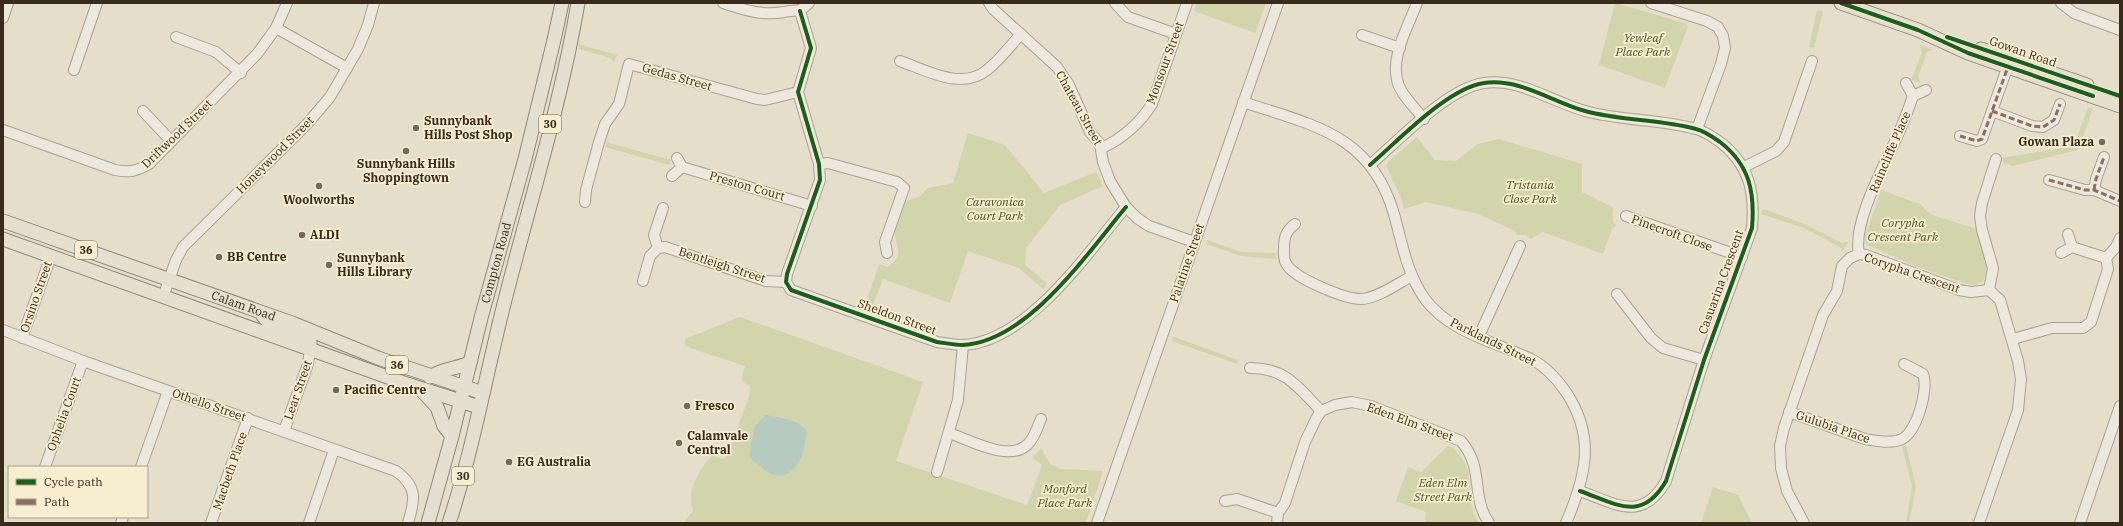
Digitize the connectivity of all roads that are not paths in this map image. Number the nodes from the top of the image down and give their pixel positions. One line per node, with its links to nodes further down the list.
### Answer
1 (8, 3): 18 (street)
2 (97, 3): 30 (street)
3 (287, 3): 19 (street, Driftwood Street)
4 (374, 3): 29 (street, Honeywood Street)
5 (562, 3): 97 (main road, Compton Road / 30)
6 (578, 3): 104 (main road, Compton Road / 30)
7 (723, 3): 17 (street)
8 (809, 3): 17 (street)
9 (989, 3): 21 (street, Chateau Street)
10 (1115, 3): 22 (street)
11 (1187, 3): 22 (street, Monsour Street)
12 (1278, 3): 37 (street, Palatine Street)
13 (1417, 3): 25 (street)
14 (1651, 3): 43 (street)
15 (1841, 3): 28 (main road, Gowan Road)
16 (2061, 3): 20 (street)
17 (800, 11): 34 (street)
18 (3, 18)
19 (276, 28): 29 (street); 31 (street, Driftwood Street)
20 (2120, 30)
21 (1021, 34): 26 (street); 47 (street, Chateau Street)
22 (1176, 34): 47 (street, Monsour Street)
23 (1362, 35): 25 (street)
24 (176, 37): 31 (street)
25 (1400, 48): 42 (street)
26 (900, 61)
27 (1812, 61): 54 (street)
28 (2009, 63): 36 (main road, Gowan Road); 39 (main road, Gowan Road); 41 (street)
29 (347, 68): 82 (street, Honeywood Street)
30 (74, 70)
31 (241, 73): 46 (street, Driftwood Street)
32 (1906, 83): 35 (street, Raincliffe Place)
33 (1926, 90): 35 (street, Raincliffe Place)
34 (798, 92): 51 (street); 61 (street, Gedas Street)
35 (1913, 96): 77 (street, Raincliffe Place)
36 (2120, 96)
37 (1243, 102): 52 (street, Parklands Street); 71 (street, Palatine Street)
38 (2060, 104): 41 (street)
39 (2120, 106)
40 (143, 111): 46 (street)
41 (1992, 111): 45 (street)
42 (1424, 119): 43 (street, Casuarina Crescent); 52 (street, Casuarina Crescent)
43 (1697, 129): 54 (street, Casuarina Crescent)
44 (3, 130): 46 (street, Driftwood Street)
45 (1960, 136)
46 (172, 141)
47 (1102, 148): 63 (street, Chateau Street)
48 (2104, 157): 59 (street)
49 (677, 158): 53 (street)
50 (1996, 158): 85 (street)
51 (819, 164): 58 (street); 62 (street)
52 (1370, 165): 81 (street, Parklands Street)
53 (682, 167): 55 (street); 62 (street, Preston Court)
54 (1744, 167): 79 (street, Casuarina Crescent)
55 (672, 176)
56 (2050, 180): 59 (street)
57 (914, 187): 58 (street)
58 (904, 188): 75 (street)
59 (2094, 190): 60 (street)
60 (2120, 200)
61 (584, 202)
62 (812, 206): 84 (street)
63 (1126, 207): 71 (street, Chateau Street); 93 (street, Sheldon Street)
64 (663, 208): 74 (street)
65 (1626, 216): 79 (street, Pinecroft Close)
66 (3, 221): 82 (main road, Calam Road / 36)
67 (1295, 224): 81 (street)
68 (2068, 234): 73 (street)
69 (2120, 238): 80 (street)
70 (3, 239): 78 (main road, Calam Road / 36)
71 (1194, 242): 128 (street, Palatine Street)
72 (1520, 246): 90 (street)
73 (2072, 247): 76 (street); 80 (street)
74 (658, 248): 83 (street); 84 (street, Bentleigh Street)
75 (887, 253)
76 (2061, 253)
77 (1858, 254): 85 (street, Corypha Crescent); 109 (street, Corypha Crescent)
78 (51, 256): 87 (main road, Calam Road / 36); 91 (street, Orsino Street)
79 (1742, 258): 95 (street, Casuarina Crescent)
80 (2106, 258): 92 (street)
81 (1412, 276): 90 (street, Parklands Street)
82 (169, 279): 87 (street, Honeywood Street); 88 (main road, Calam Road / 36)
83 (643, 282)
84 (786, 282): 93 (street, Sheldon Street)
85 (1989, 290): 92 (street)
86 (1617, 294): 95 (street)
87 (163, 297): 94 (main road, Calam Road / 36)
88 (259, 312): 94 (main road); 100 (main road, Calam Road / 36)
89 (3, 330): 91 (street, Othello Street)
90 (1479, 336): 120 (street, Parklands Street)
91 (22, 338): 96 (street, Othello Street)
92 (2013, 339): 132 (street)
93 (963, 345): 114 (street)
94 (310, 349): 101 (main road, Calam Road / 36); 113 (street, Lear Street)
95 (1704, 360): 120 (street, Casuarina Crescent)
96 (83, 361): 103 (street, Othello Street); 117 (street, Ophelia Court)
97 (470, 363): 100 (main road); 102 (main road, Compton Road / 30)
98 (1904, 364): 109 (street, Gulubia Place)
99 (1250, 368): 108 (street)
100 (430, 377): 102 (main road, Calam Road / 36)
101 (420, 388): 105 (main road, Calam Road / 36); 115 (main road)
102 (464, 388): 104 (main road, Calam Road / 36); 105 (main road, Compton Road / 30)
103 (168, 391): 110 (street, Othello Street); 118 (street)
104 (483, 394): 107 (main road, Compton Road / 30)
105 (460, 402): 107 (main road, Calam Road / 36); 115 (main road, Compton Road / 30)
106 (2120, 406): 133 (street)
107 (479, 407): 127 (main road, Compton Road / 30)
108 (1321, 411): 122 (street); 129 (street, Eden Elm Street)
109 (1789, 412): 131 (street, Corypha Crescent)
110 (248, 418): 113 (street, Othello Street); 123 (street, Macbeth Place)
111 (1041, 419): 114 (street)
112 (2120, 426): 134 (street)
113 (284, 431): 116 (street, Othello Street)
114 (949, 433): 119 (street)
115 (452, 436): 126 (main road, Compton Road / 30)
116 (334, 450): 124 (street); 125 (street, Othello Street)
117 (45, 466)
118 (141, 466)
119 (937, 472)
120 (1580, 491): 130 (street, Parklands Street)
121 (1226, 501): 122 (street)
122 (1277, 518)
123 (211, 523)
124 (309, 523)
125 (408, 523)
126 (428, 523)
127 (449, 523)
128 (1097, 523)
129 (1489, 523)
130 (1566, 523)
131 (1804, 523)
132 (1979, 523)
133 (2080, 523)
134 (2087, 523)

